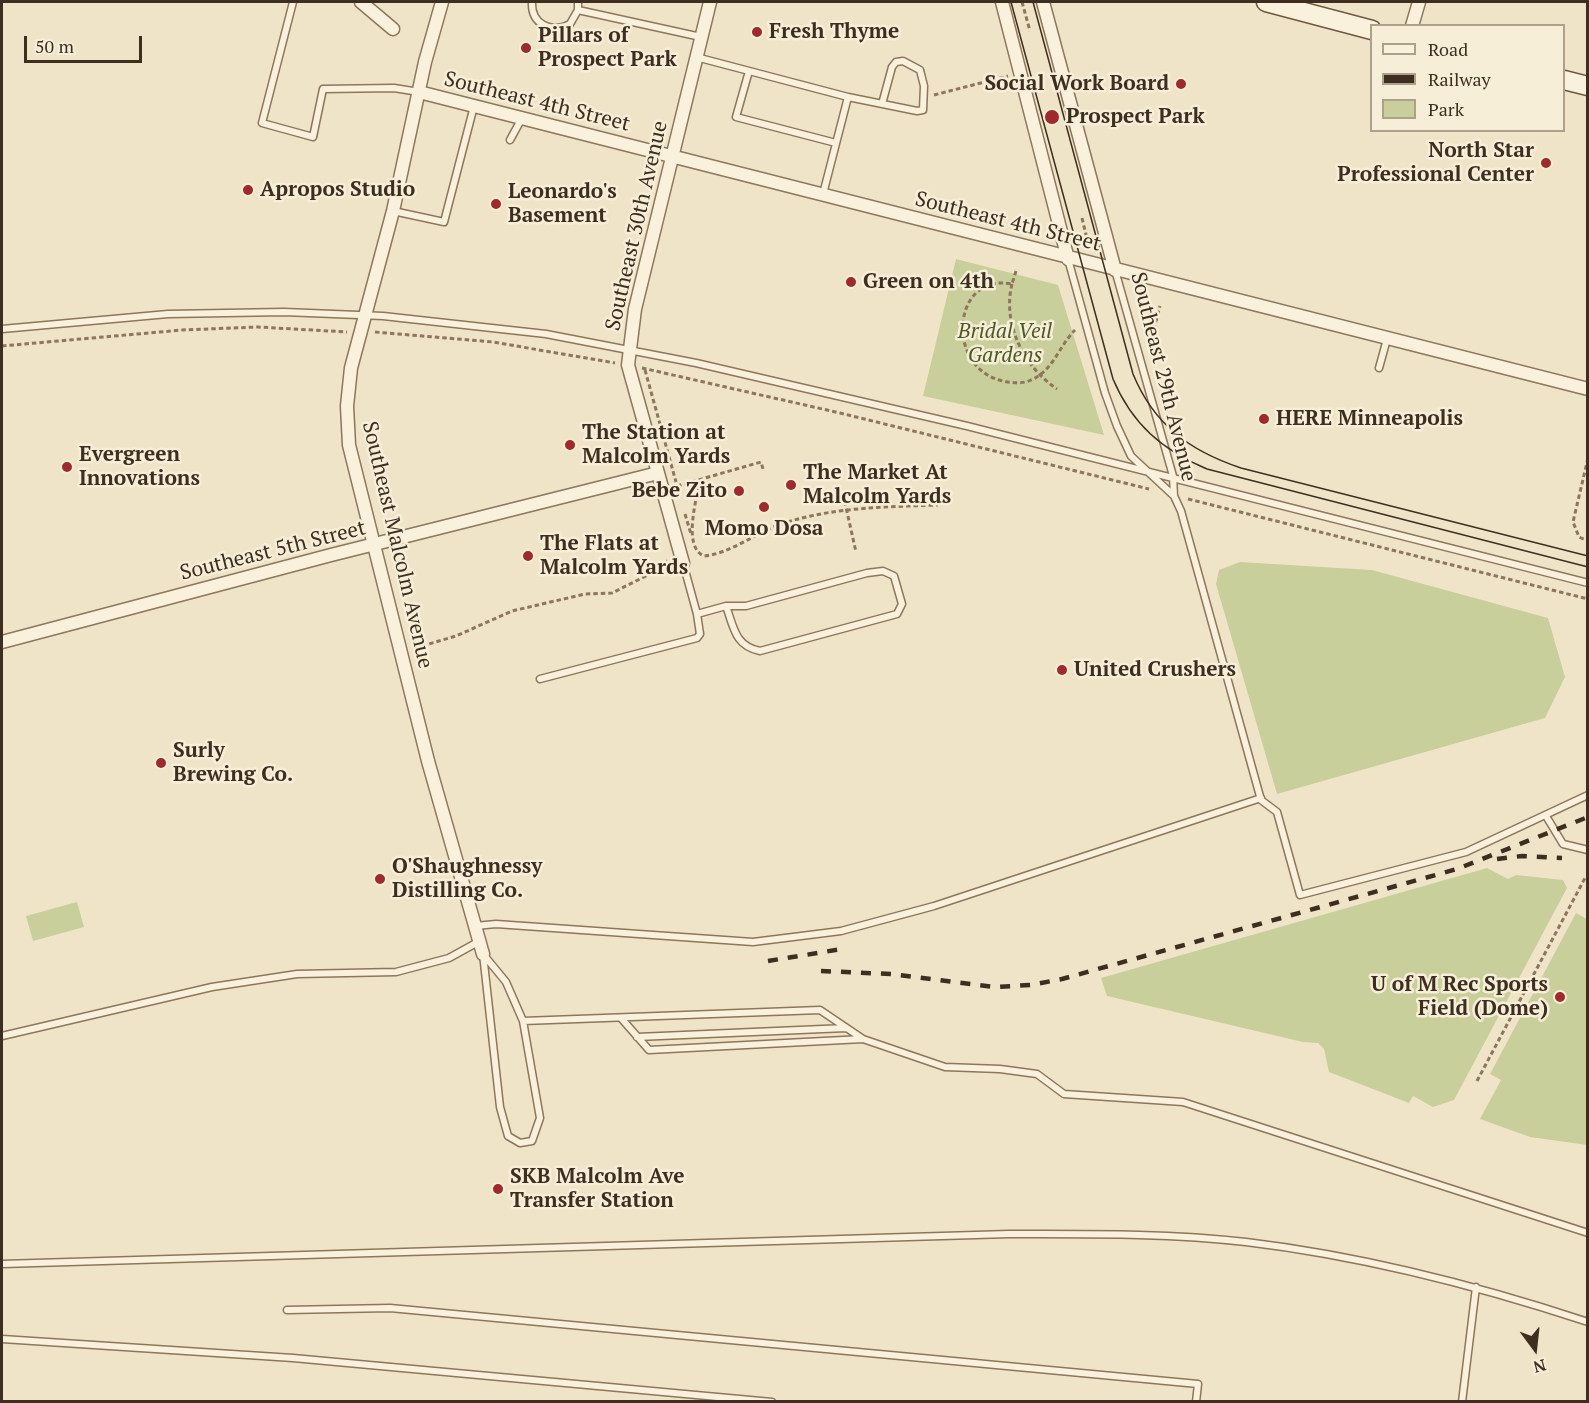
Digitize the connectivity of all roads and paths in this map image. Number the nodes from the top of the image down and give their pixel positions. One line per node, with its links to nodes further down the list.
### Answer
1 (293, 2): 23 (lane)
2 (361, 2): 14 (street)
3 (442, 2): 23 (street, Southeast Malcolm Avenue)
4 (532, 2): 12 (lane)
5 (578, 2): 12 (lane)
6 (710, 2): 17 (street, Southeast 30th Avenue)
7 (1002, 2): 36 (street, Southeast 29th Avenue)
8 (1022, 2): 16 (path)
9 (1043, 2): 37 (street, Southeast 29th Avenue)
10 (1266, 2): 15 (main road)
11 (1419, 2): 13 (street)
12 (578, 10): 17 (lane)
13 (1413, 24)
14 (393, 29)
15 (1370, 30)
16 (1030, 31)
17 (701, 38): 18 (street, Southeast 30th Avenue)
18 (696, 57): 19 (lane); 31 (street, Southeast 30th Avenue)
19 (749, 71): 24 (lane); 30 (lane)
20 (1008, 76): 25 (path)
21 (1565, 80): 22 (main road)
22 (1587, 86)
23 (420, 92): 27 (street, Southeast 4th Street); 33 (street, Southeast Malcolm Avenue)
24 (848, 97): 26 (lane); 30 (lane)
25 (923, 97): 26 (lane); 26 (lane)
26 (882, 104)
27 (474, 106): 28 (street, Southeast 4th Street); 33 (lane)
28 (523, 117): 29 (lane); 31 (street, Southeast 4th Street)
29 (510, 140)
30 (836, 143): 32 (lane)
31 (672, 157): 32 (street, Southeast 4th Street); 49 (street, Southeast 30th Avenue)
32 (823, 195): 36 (street, Southeast 4th Street)
33 (393, 211): 41 (street, Southeast Malcolm Avenue)
34 (1082, 218): 35 (path)
35 (1089, 247)
36 (1068, 259): 37 (street, Southeast 4th Street); 57 (lane, Southeast 29th Avenue)
37 (1115, 270): 46 (street, Southeast 4th Street); 59 (lane, Southeast 29th Avenue)
38 (1016, 271): 39 (path)
39 (1012, 284): 52 (path); 52 (path)
40 (1160, 306): 47 (path)
41 (366, 315): 42 (lane); 49 (lane); 70 (street, Southeast Malcolm Avenue)
42 (2, 329)
43 (1075, 330): 52 (path)
44 (341, 332): 48 (path)
45 (379, 332): 50 (path)
46 (1387, 339): 51 (lane); 54 (street, Southeast 4th Street)
47 (1150, 344)
48 (2, 346)
49 (630, 348): 57 (lane); 58 (street, Southeast 30th Avenue)
50 (612, 362)
51 (1379, 368)
52 (1040, 375): 53 (path)
53 (1057, 389)
54 (1587, 389)
55 (1587, 458): 69 (path)
56 (763, 469): 60 (path)
57 (1146, 471): 59 (lane); 64 (lane, Southeast 29th Avenue)
58 (658, 473): 70 (street, Southeast 5th Street); 73 (street, Southeast 30th Avenue)
59 (1173, 477): 64 (lane, Southeast 29th Avenue); 74 (lane)
60 (700, 479): 61 (path); 68 (path)
61 (677, 486): 63 (path); 64 (path)
62 (843, 494): 67 (path)
63 (680, 496)
64 (1174, 496): 75 (path); 82 (lane)
65 (938, 505): 67 (path)
66 (683, 506): 68 (path)
67 (847, 508): 68 (path); 71 (path)
68 (692, 536)
69 (1587, 541)
70 (374, 545): 78 (street, Southeast 5th Street); 86 (street, Southeast Malcolm Avenue)
71 (856, 552)
72 (667, 561): 79 (path)
73 (683, 563): 77 (lane)
74 (1587, 583)
75 (1587, 599)
76 (726, 606): 76 (lane); 77 (lane)
77 (697, 614): 80 (lane)
78 (2, 642)
79 (422, 646)
80 (540, 679)
81 (1587, 795): 83 (lane)
82 (1261, 798): 83 (lane); 86 (lane)
83 (1546, 816): 84 (lane)
84 (1587, 850)
85 (1585, 878): 95 (path)
86 (474, 926): 87 (street, Southeast Malcolm Avenue)
87 (478, 942): 88 (street, Southeast Malcolm Avenue); 92 (lane)
88 (483, 954): 90 (lane); 90 (lane)
89 (621, 1018): 90 (lane); 91 (lane); 93 (lane)
90 (523, 1020)
91 (847, 1028): 93 (lane); 94 (lane)
92 (2, 1036)
93 (637, 1037): 94 (lane)
94 (863, 1039): 96 (lane)
95 (1477, 1081)
96 (1587, 1233)
97 (2, 1264): 98 (lane)
98 (1476, 1287): 100 (lane); 104 (lane)
99 (287, 1310): 103 (lane)
100 (1587, 1322)
101 (2, 1339): 102 (lane)
102 (772, 1401)
103 (1196, 1401)
104 (1462, 1401)

